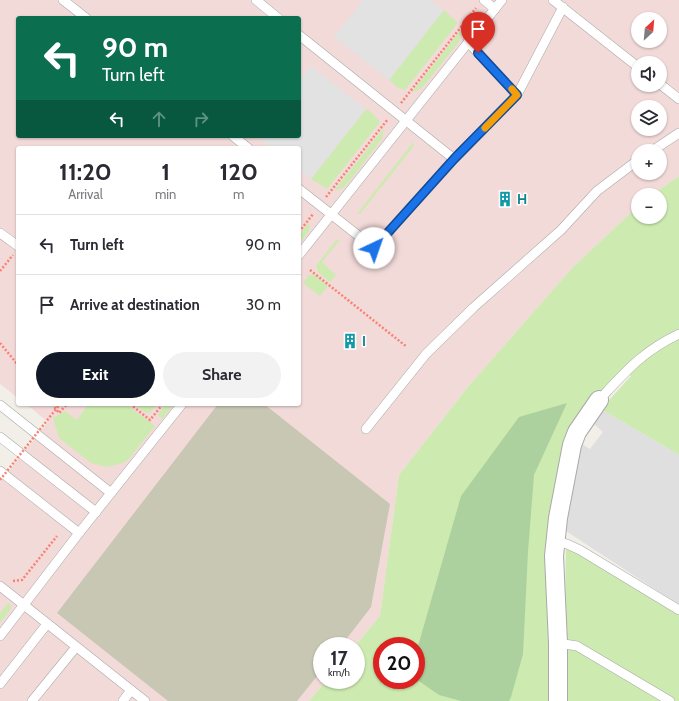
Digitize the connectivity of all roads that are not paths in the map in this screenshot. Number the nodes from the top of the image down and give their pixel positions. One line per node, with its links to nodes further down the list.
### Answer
1 (63, 0): 8 (lane)
2 (256, 0): 9 (lane)
3 (484, 0): 7 (lane)
4 (502, 0): 7 (lane)
5 (553, 0): 6 (lane)
6 (563, 7): 12 (lane); 14 (lane)
7 (495, 9): 11 (lane)
8 (83, 16)
9 (276, 16)
10 (301, 37): 16 (lane)
11 (468, 42): 14 (lane); 16 (lane)
12 (631, 60)
13 (667, 90): 15 (lane)
14 (517, 95): 21 (lane)
15 (679, 99)
16 (405, 120): 21 (lane); 24 (lane)
17 (679, 133): 19 (lane)
18 (236, 138): 20 (lane)
19 (662, 144)
20 (246, 146)
21 (454, 159): 24 (lane)
22 (631, 165): 32 (lane)
23 (301, 191): 24 (lane)
24 (332, 215): 27 (lane)
25 (0, 232): 26 (lane)
26 (16, 244)
27 (301, 253)
28 (679, 334): 29 (lane)
29 (599, 400): 38 (street)
30 (0, 405): 35 (lane)
31 (180, 406): 35 (lane)
32 (366, 429)
33 (0, 438): 36 (lane)
34 (0, 471): 37 (lane)
35 (111, 493): 36 (lane)
36 (96, 512): 37 (lane)
37 (78, 533): 40 (lane)
38 (556, 541): 41 (lane); 44 (street)
39 (0, 586): 40 (lane)
40 (24, 606): 42 (lane); 43 (lane)
41 (679, 610)
42 (47, 624): 45 (lane); 46 (lane)
43 (0, 636)
44 (558, 643): 51 (street); 52 (lane)
45 (76, 647): 47 (lane); 48 (lane)
46 (0, 684)
47 (131, 690): 49 (lane); 50 (lane)
48 (32, 701)
49 (123, 701)
50 (145, 701)
51 (558, 701)
52 (670, 701)

